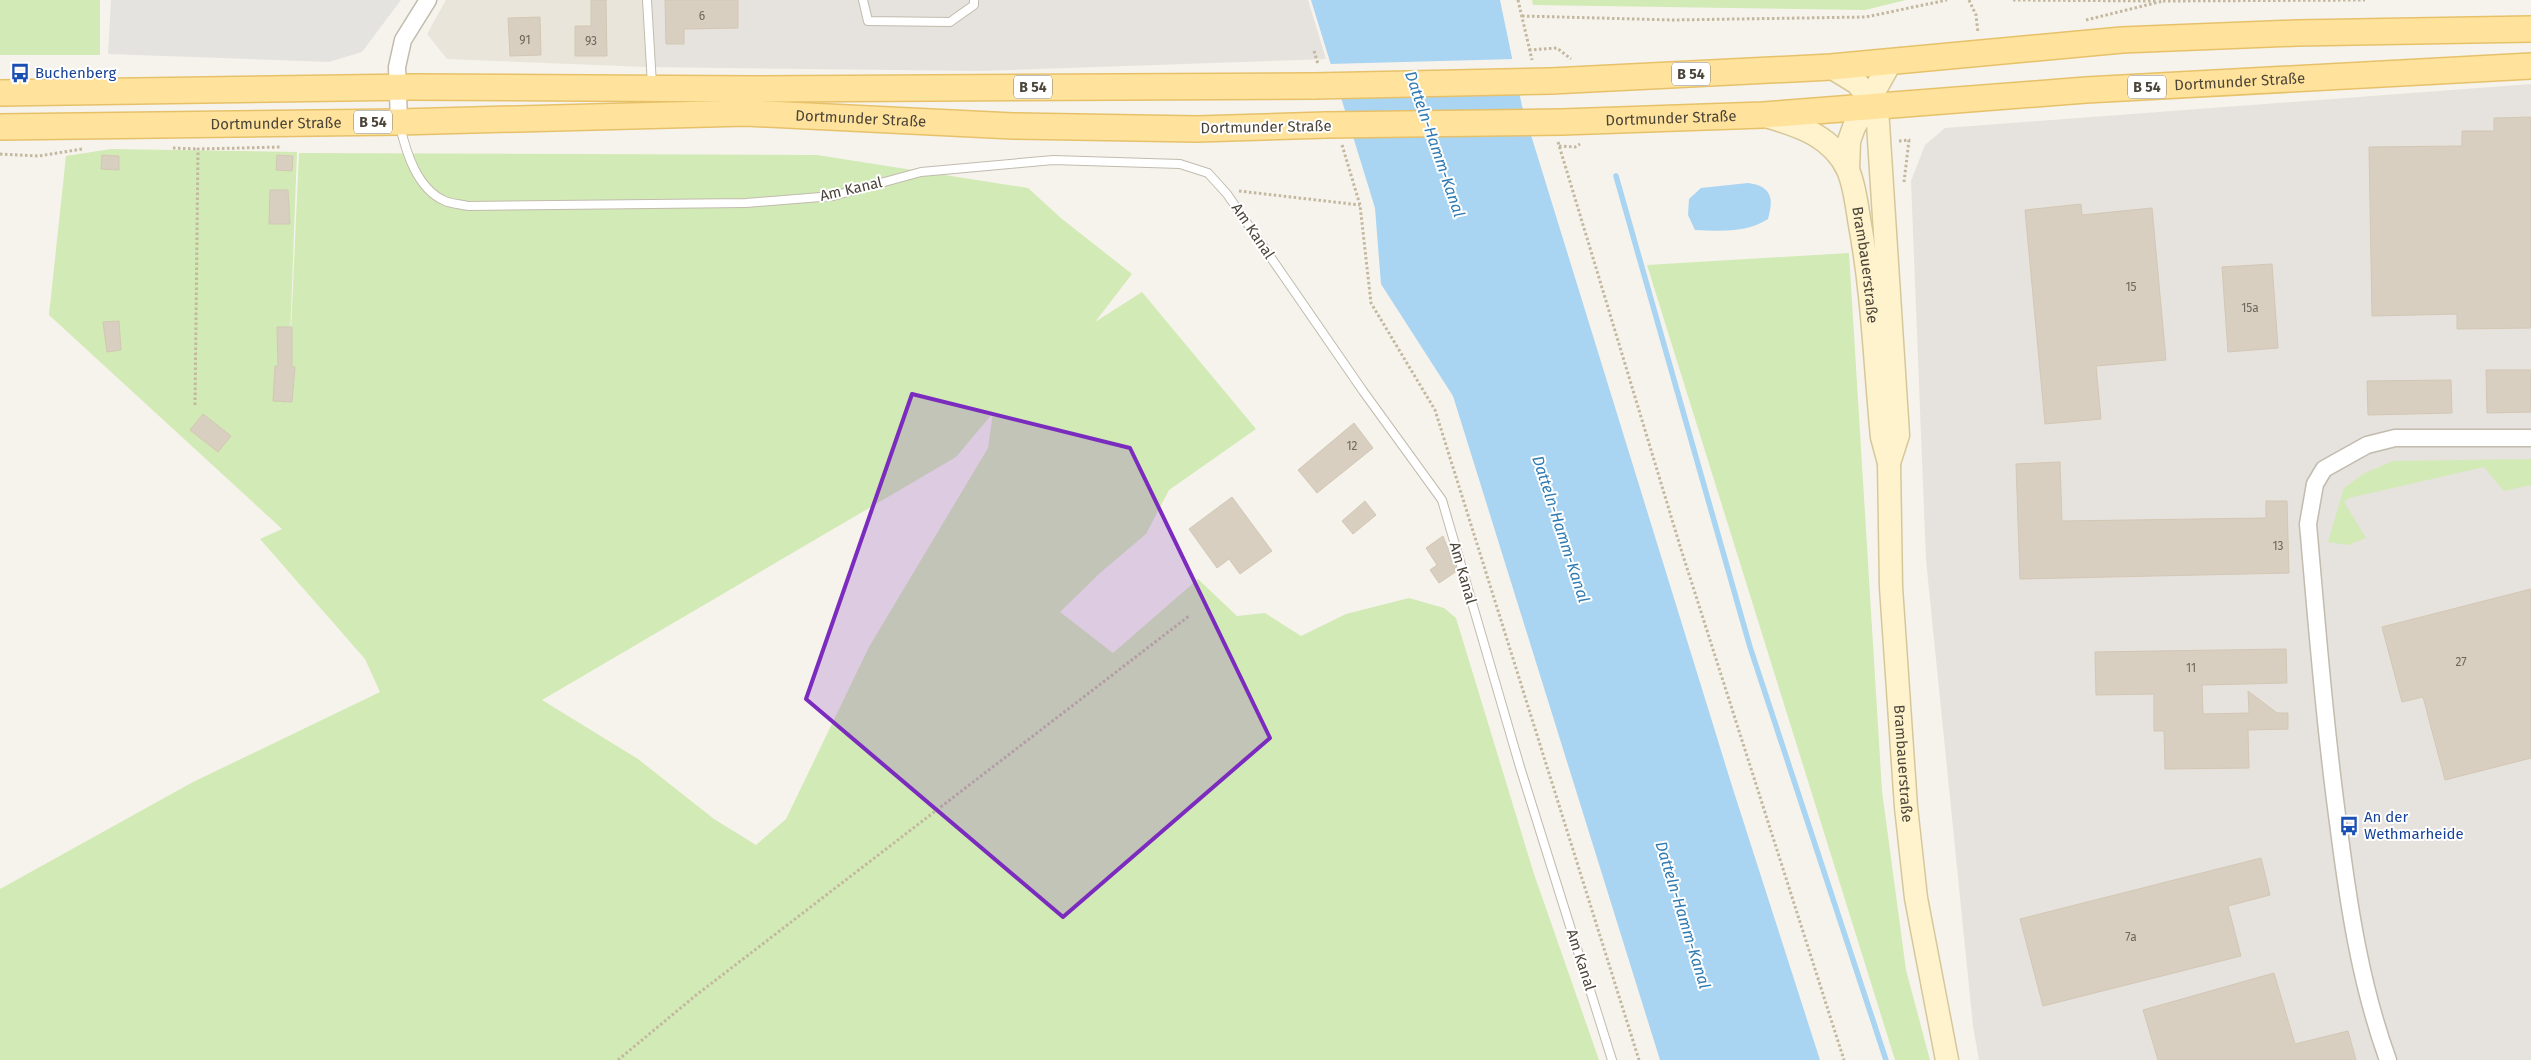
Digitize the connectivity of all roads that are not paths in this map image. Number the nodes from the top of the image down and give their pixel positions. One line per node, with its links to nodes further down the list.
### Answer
1 (428, 0): 10 (street)
2 (647, 0): 9 (lane)
3 (863, 0): 4 (lane)
4 (974, 0)
5 (2531, 29): 6 (main road, Dortmunder Straße / B 54)
6 (1890, 63): 8 (main road, Dortmunder Straße / B 54); 12 (main road)
7 (2531, 66): 12 (main road, Dortmunder Straße / B 54)
8 (1831, 67): 9 (main road, Dortmunder Straße / B 54, bridge); 12 (main road)
9 (652, 87): 10 (main road, Dortmunder Straße / B 54)
10 (397, 88): 11 (main road, Dortmunder Straße / B 54); 15 (street)
11 (0, 93)
12 (1870, 105): 13 (main road, Dortmunder Straße / B 54); 16 (main road); 18 (main road, Brambauerstraße)
13 (1763, 115): 15 (main road, Dortmunder Straße / B 54, bridge); 16 (main road, Brambauerstraße)
14 (0, 126): 15 (main road, Dortmunder Straße / B 54)
15 (401, 133): 19 (lane, Am Kanal)
16 (1848, 169): 18 (main road, Brambauerstraße)
17 (2531, 438): 21 (street)
18 (1888, 463): 20 (main road, Brambauerstraße)
19 (1612, 1060)
20 (1947, 1060)
21 (2388, 1060)

